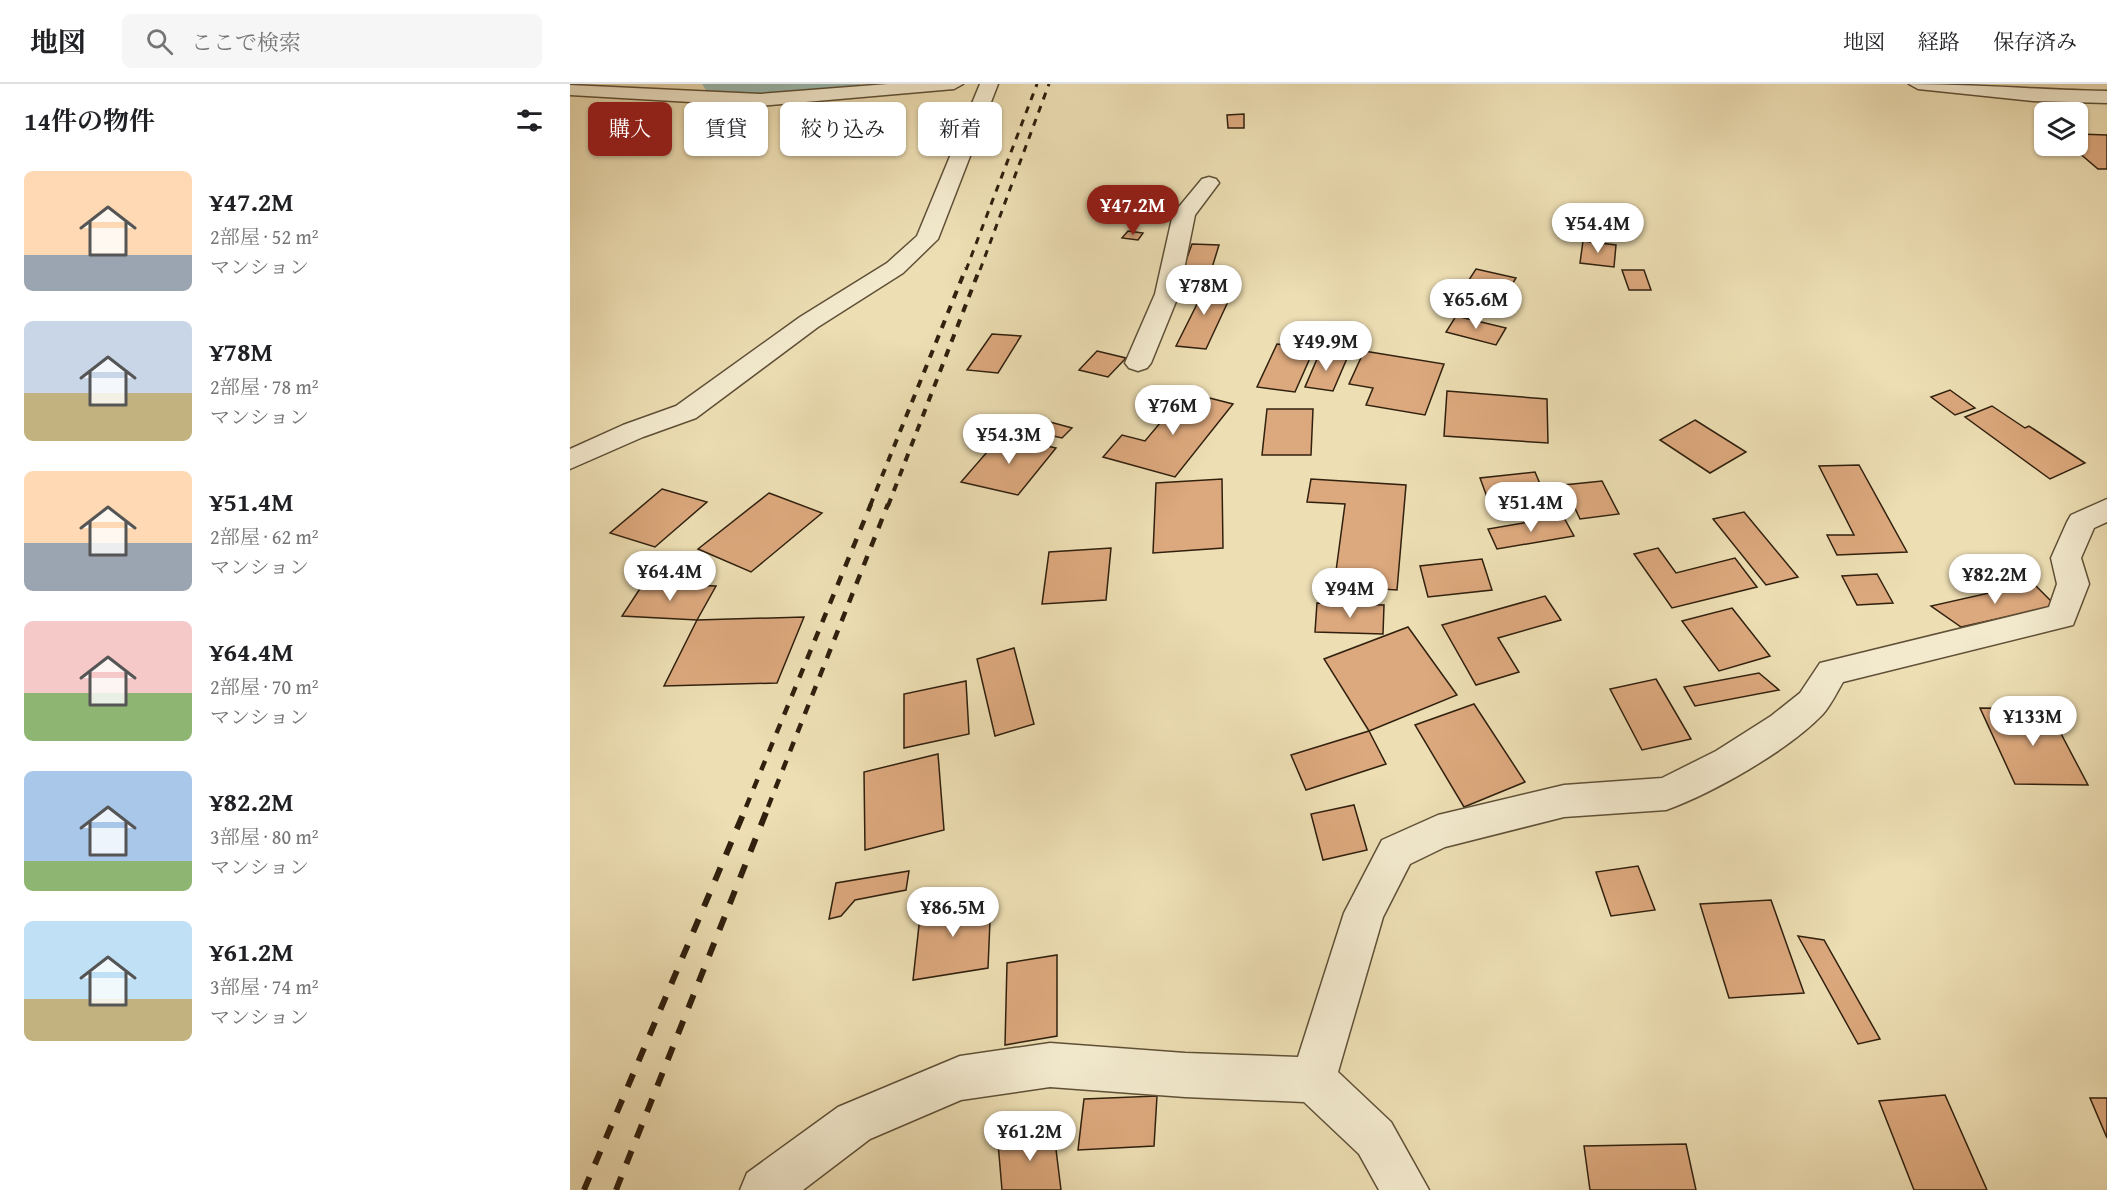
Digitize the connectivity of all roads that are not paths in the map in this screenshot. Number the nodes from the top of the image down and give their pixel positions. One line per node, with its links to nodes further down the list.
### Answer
1 (954, 84): 4 (street)
2 (989, 84): 8 (street)
3 (1918, 84): 5 (street)
4 (570, 90)
5 (2107, 97)
6 (1209, 183): 7 (street)
7 (1138, 363)
8 (570, 460)
9 (2107, 509): 10 (street)
10 (1313, 1080): 11 (street); 12 (street)
11 (764, 1190)
12 (1405, 1190)

